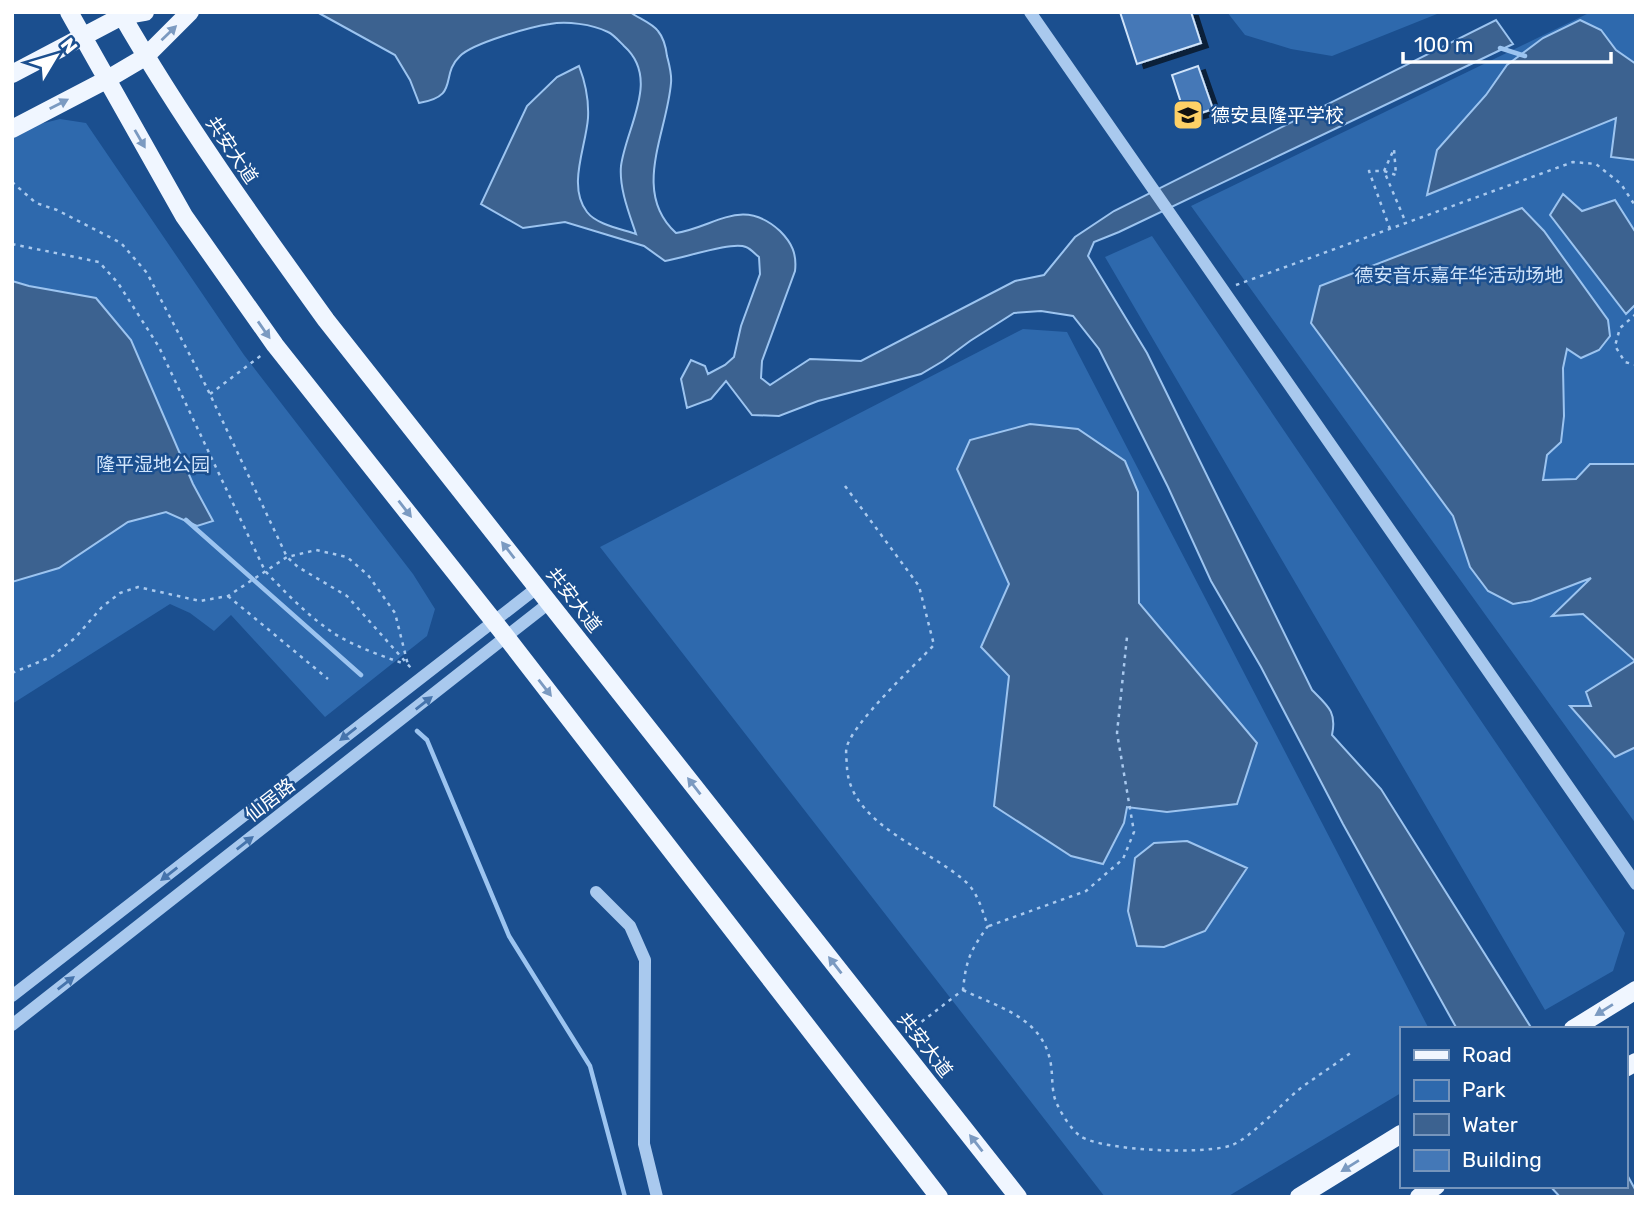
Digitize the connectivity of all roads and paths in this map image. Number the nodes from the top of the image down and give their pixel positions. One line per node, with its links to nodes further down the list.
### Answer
1 (70, 12): 6 (main road)
2 (145, 12): 5 (main road)
3 (190, 12): 7 (main road, one-way to 3)
4 (1030, 12): 17 (street)
5 (121, 13): 6 (main road); 7 (main road, 共安大道)
6 (83, 37): 8 (main road); 9 (main road)
7 (145, 57): 9 (main road); 25 (main road, 共安大道, one-way to 7)
8 (12, 74)
9 (106, 80): 10 (main road, one-way to 9); 19 (main road, one-way to 19)
10 (12, 129)
11 (1384, 171): 11 (path); 14 (path); 15 (path)
12 (12, 182): 21 (path)
13 (1636, 207): 14 (path)
14 (1406, 223): 15 (path)
15 (1390, 229): 17 (path)
16 (12, 244): 24 (path)
17 (1223, 290): 35 (street)
18 (1636, 314): 20 (path)
19 (275, 345): 21 (path); 28 (main road, one-way to 28)
20 (1636, 365)
21 (210, 394): 23 (path)
22 (845, 486): 37 (path)
23 (287, 556): 24 (path); 31 (path); 31 (path)
24 (265, 571): 26 (path); 31 (path)
25 (538, 587): 27 (main road, 共安大道); 28 (street, 仙居路)
26 (228, 596): 32 (path); 33 (path)
27 (550, 603): 30 (street, 仙居路); 43 (main road, 共安大道, one-way to 27)
28 (493, 621): 30 (main road); 34 (street, 仙居路)
29 (1127, 636): 37 (path)
30 (507, 638): 41 (street, 仙居路, one-way to 30); 47 (main road, one-way to 47)
31 (408, 666): 34 (path)
32 (12, 673)
33 (328, 679)
34 (420, 679): 40 (street, 仙居路, one-way to 40)
35 (1636, 884)
36 (596, 892): 46 (street)
37 (988, 926): 38 (path)
38 (963, 990): 43 (path); 44 (path)
39 (1636, 990): 42 (main road, one-way to 42)
40 (12, 996)
41 (12, 1025)
42 (1576, 1027)
43 (895, 1041): 48 (main road, 共安大道, one-way to 43)
44 (1353, 1051)
45 (1400, 1135): 49 (main road, one-way to 49)
46 (657, 1197)
47 (939, 1197)
48 (1018, 1197)
49 (1300, 1197)

